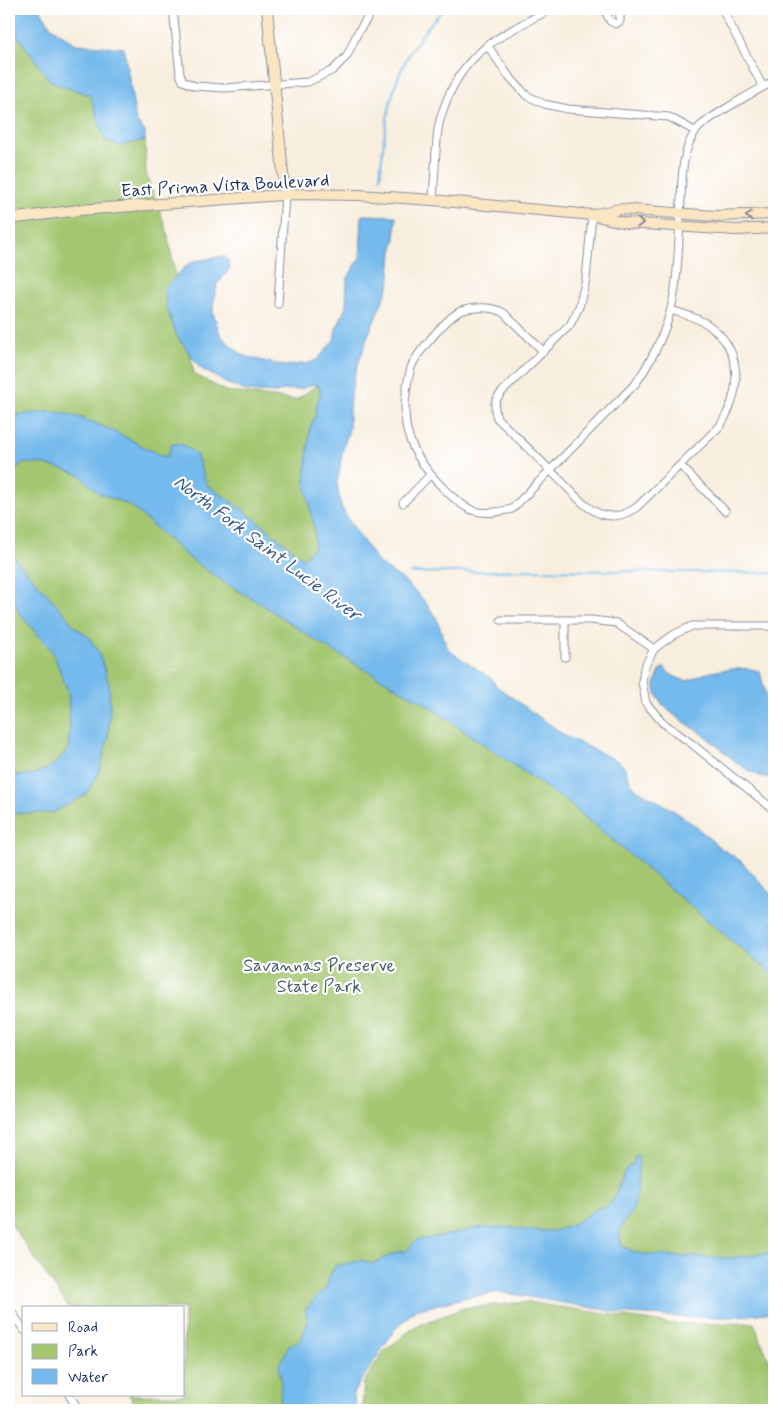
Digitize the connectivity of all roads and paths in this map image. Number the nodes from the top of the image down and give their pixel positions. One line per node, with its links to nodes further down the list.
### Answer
1 (173, 9): 10 (street)
2 (267, 9): 10 (main road)
3 (372, 9): 10 (street)
4 (550, 9): 8 (street)
5 (604, 9): 6 (street)
6 (617, 9)
7 (722, 9): 11 (street)
8 (487, 45): 12 (street); 14 (street)
9 (774, 81): 11 (street)
10 (274, 86): 13 (main road)
11 (763, 87): 12 (street)
12 (695, 131): 15 (street)
13 (285, 194): 14 (main road, East Prima Vista Boulevard); 18 (main road, East Prima Vista Boulevard); 21 (street)
14 (433, 200): 17 (main road, East Prima Vista Boulevard)
15 (680, 214): 16 (main road, East Prima Vista Boulevard, one-way to 15); 17 (main road, East Prima Vista Boulevard); 19 (street)
16 (774, 214)
17 (592, 215): 19 (main road, East Prima Vista Boulevard, one-way to 19); 23 (street)
18 (9, 219)
19 (679, 225): 20 (main road, East Prima Vista Boulevard); 22 (street)
20 (774, 228)
21 (278, 304)
22 (671, 310): 24 (street); 25 (street)
23 (543, 351): 25 (street); 26 (street)
24 (681, 466): 25 (street); 28 (street)
25 (550, 471): 26 (street)
26 (430, 475): 27 (street)
27 (403, 503)
28 (725, 511)
29 (501, 620): 30 (street)
30 (565, 620): 32 (street); 33 (street)
31 (774, 626): 32 (street)
32 (654, 649): 34 (street)
33 (565, 657)
34 (774, 810)
35 (9, 1308): 36 (street)
36 (22, 1327)
37 (70, 1396): 38 (street)
38 (79, 1410)

